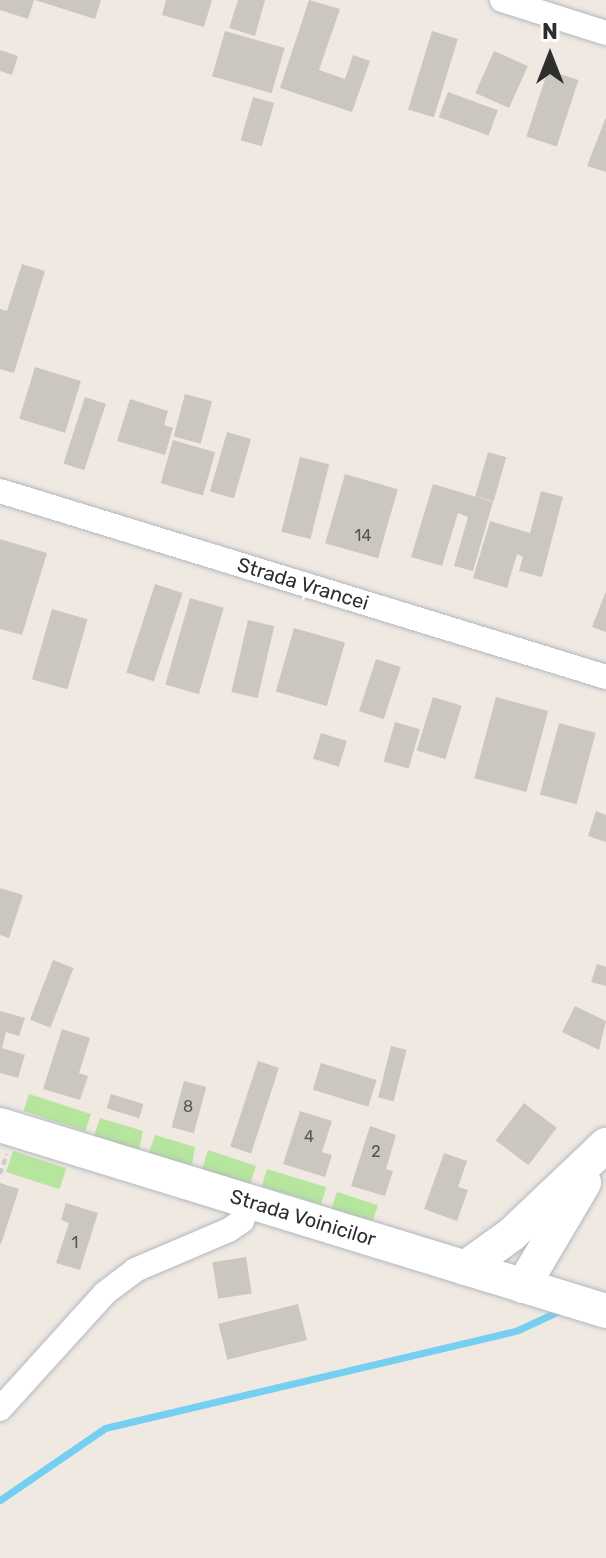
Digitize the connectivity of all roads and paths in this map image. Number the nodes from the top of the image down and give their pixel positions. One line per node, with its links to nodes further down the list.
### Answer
1 (502, 0): 2 (street)
2 (606, 33)
3 (0, 491): 4 (street, Strada Vrancei)
4 (606, 677)
5 (5, 1136): 7 (path); 8 (main road, Strada Voinicilor)
6 (606, 1147): 9 (main road); 10 (main road)
7 (0, 1174)
8 (250, 1202): 9 (main road, Strada Voinicilor); 12 (street)
9 (465, 1268): 10 (main road, Strada Voinicilor)
10 (528, 1288): 11 (main road, Strada Voinicilor)
11 (606, 1311)
12 (0, 1409)

